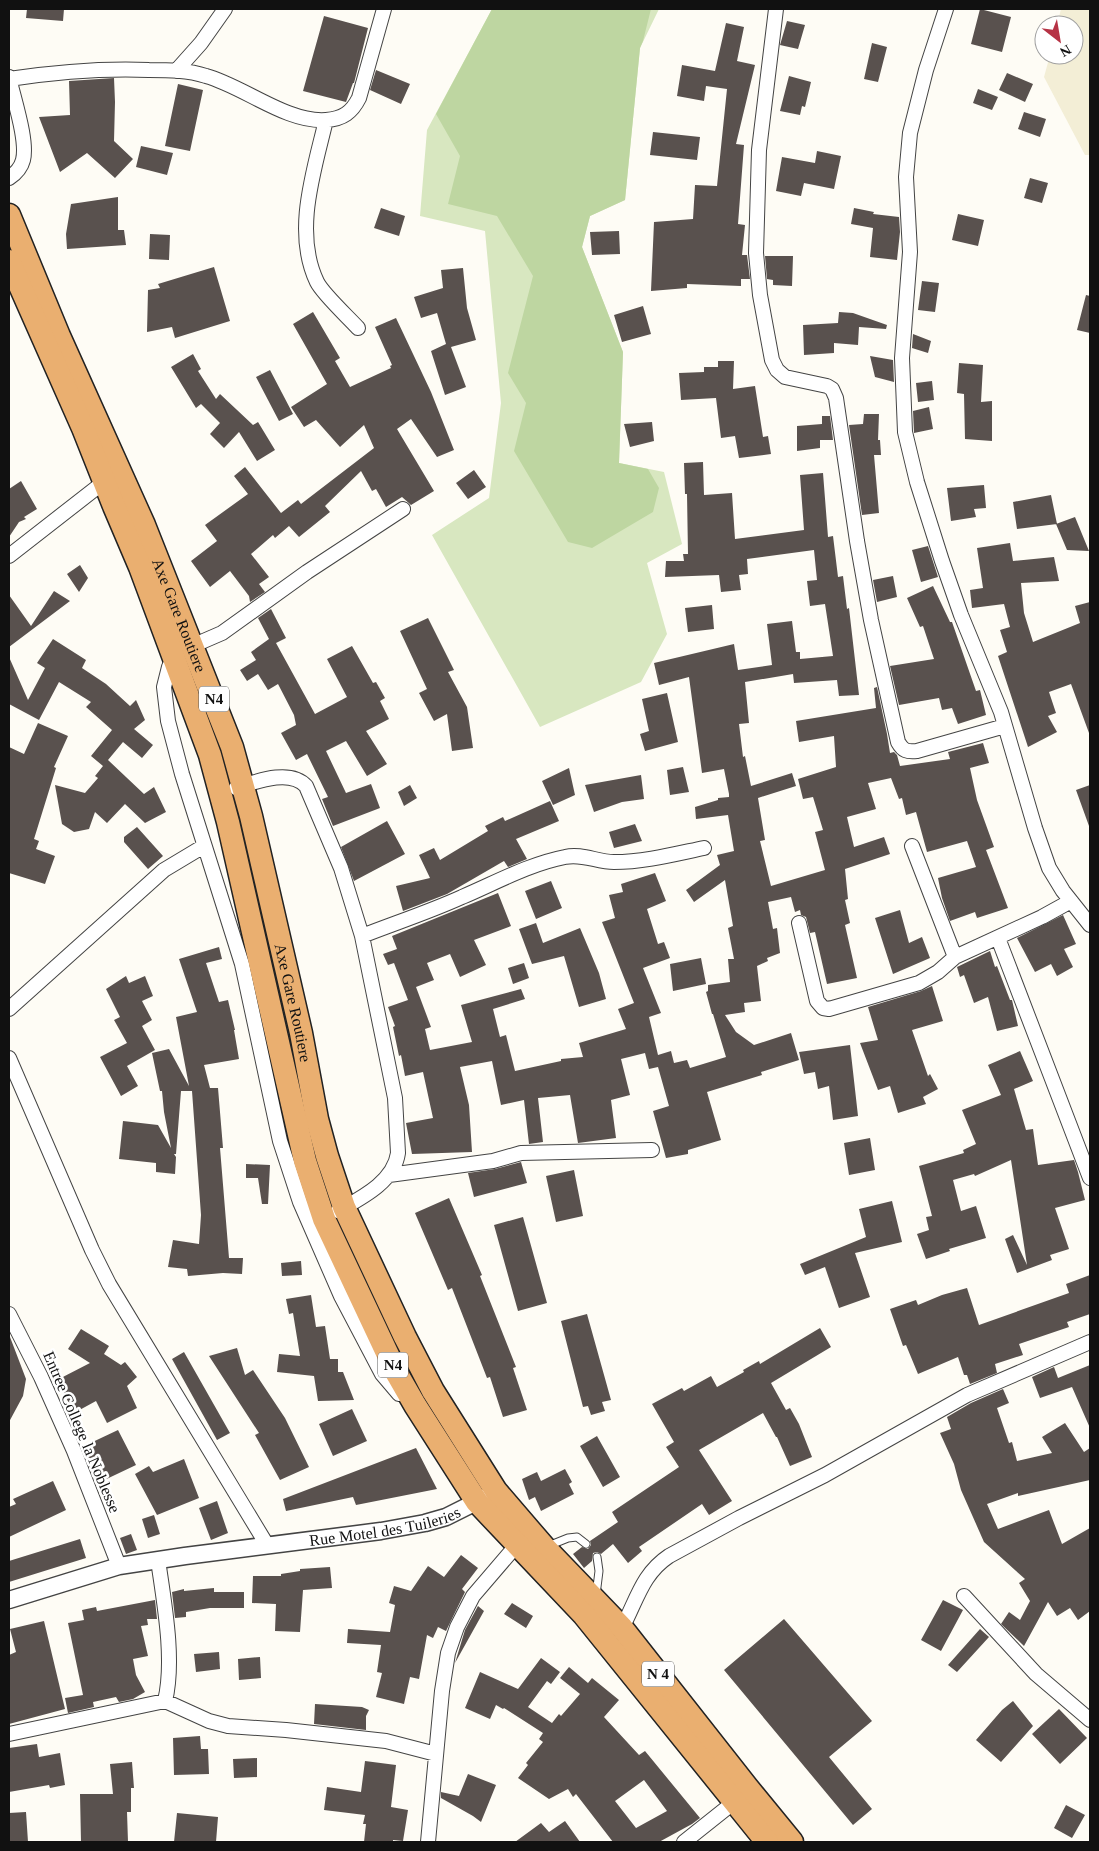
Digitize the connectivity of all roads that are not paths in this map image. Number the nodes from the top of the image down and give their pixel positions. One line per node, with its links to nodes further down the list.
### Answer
1 (226, 9): 5 (street)
2 (384, 9): 7 (street)
3 (776, 9): 16 (street)
4 (946, 9): 16 (street)
5 (176, 71): 6 (street); 7 (street)
6 (9, 78): 8 (street)
7 (326, 120): 11 (street)
8 (9, 178)
9 (9, 215): 12 (highway, Axe Gare Routiere / N4)
10 (9, 261): 12 (highway, Axe Gare Routiere / N4)
11 (358, 328)
12 (112, 476): 14 (street); 15 (highway, Axe Gare Routiere / N4)
13 (403, 509): 15 (street)
14 (9, 556)
15 (183, 652): 17 (highway, Axe Gare Routiere / N4); 18 (highway, Axe Gare Routiere / N4); 19 (street)
16 (1005, 726): 22 (street)
17 (242, 786): 18 (street); 25 (street); 30 (highway, Axe Gare Routiere / N4)
18 (220, 792): 30 (highway, Axe Gare Routiere / N4)
19 (204, 846): 28 (street); 38 (street)
20 (912, 846): 27 (street)
21 (704, 848): 25 (street)
22 (1080, 906): 24 (street); 26 (street)
23 (799, 923): 27 (street)
24 (1090, 925)
25 (362, 936): 32 (street)
26 (998, 938): 27 (street); 33 (street)
27 (955, 957)
28 (9, 1009)
29 (9, 1058): 43 (street)
30 (307, 1122): 34 (highway, Axe Gare Routiere / N4); 35 (highway, Axe Gare Routiere / N4)
31 (652, 1150): 32 (street)
32 (389, 1175): 34 (street)
33 (1090, 1178)
34 (344, 1207): 35 (street); 39 (highway, N4)
35 (324, 1218): 38 (highway, N4)
36 (9, 1314): 46 (street, Entree College la Noblesse)
37 (1090, 1342): 50 (street)
38 (415, 1405): 40 (highway, N4)
39 (496, 1491): 40 (street, Rue Motel des Tuileries); 41 (highway, N 4)
40 (477, 1502): 41 (highway, N 4); 43 (street, Rue Motel des Tuileries)
41 (530, 1541): 42 (lane); 49 (highway, N 4); 54 (street); 55 (highway, N 4)
42 (586, 1544)
43 (267, 1545): 45 (street, Rue Motel des Tuileries)
44 (597, 1557): 49 (lane)
45 (158, 1560): 46 (street, Rue Motel des Tuileries); 51 (street)
46 (120, 1566): 48 (street, Rue Motel des Tuileries)
47 (964, 1596): 52 (street)
48 (9, 1600)
49 (595, 1600): 50 (highway, N 4)
50 (622, 1628): 59 (highway, N 4)
51 (165, 1701): 53 (street); 54 (street)
52 (1090, 1720)
53 (9, 1734)
54 (436, 1754): 56 (street)
55 (733, 1802): 57 (street); 58 (highway, N 4)
56 (428, 1842)
57 (684, 1842)
58 (766, 1842)
59 (792, 1842)

